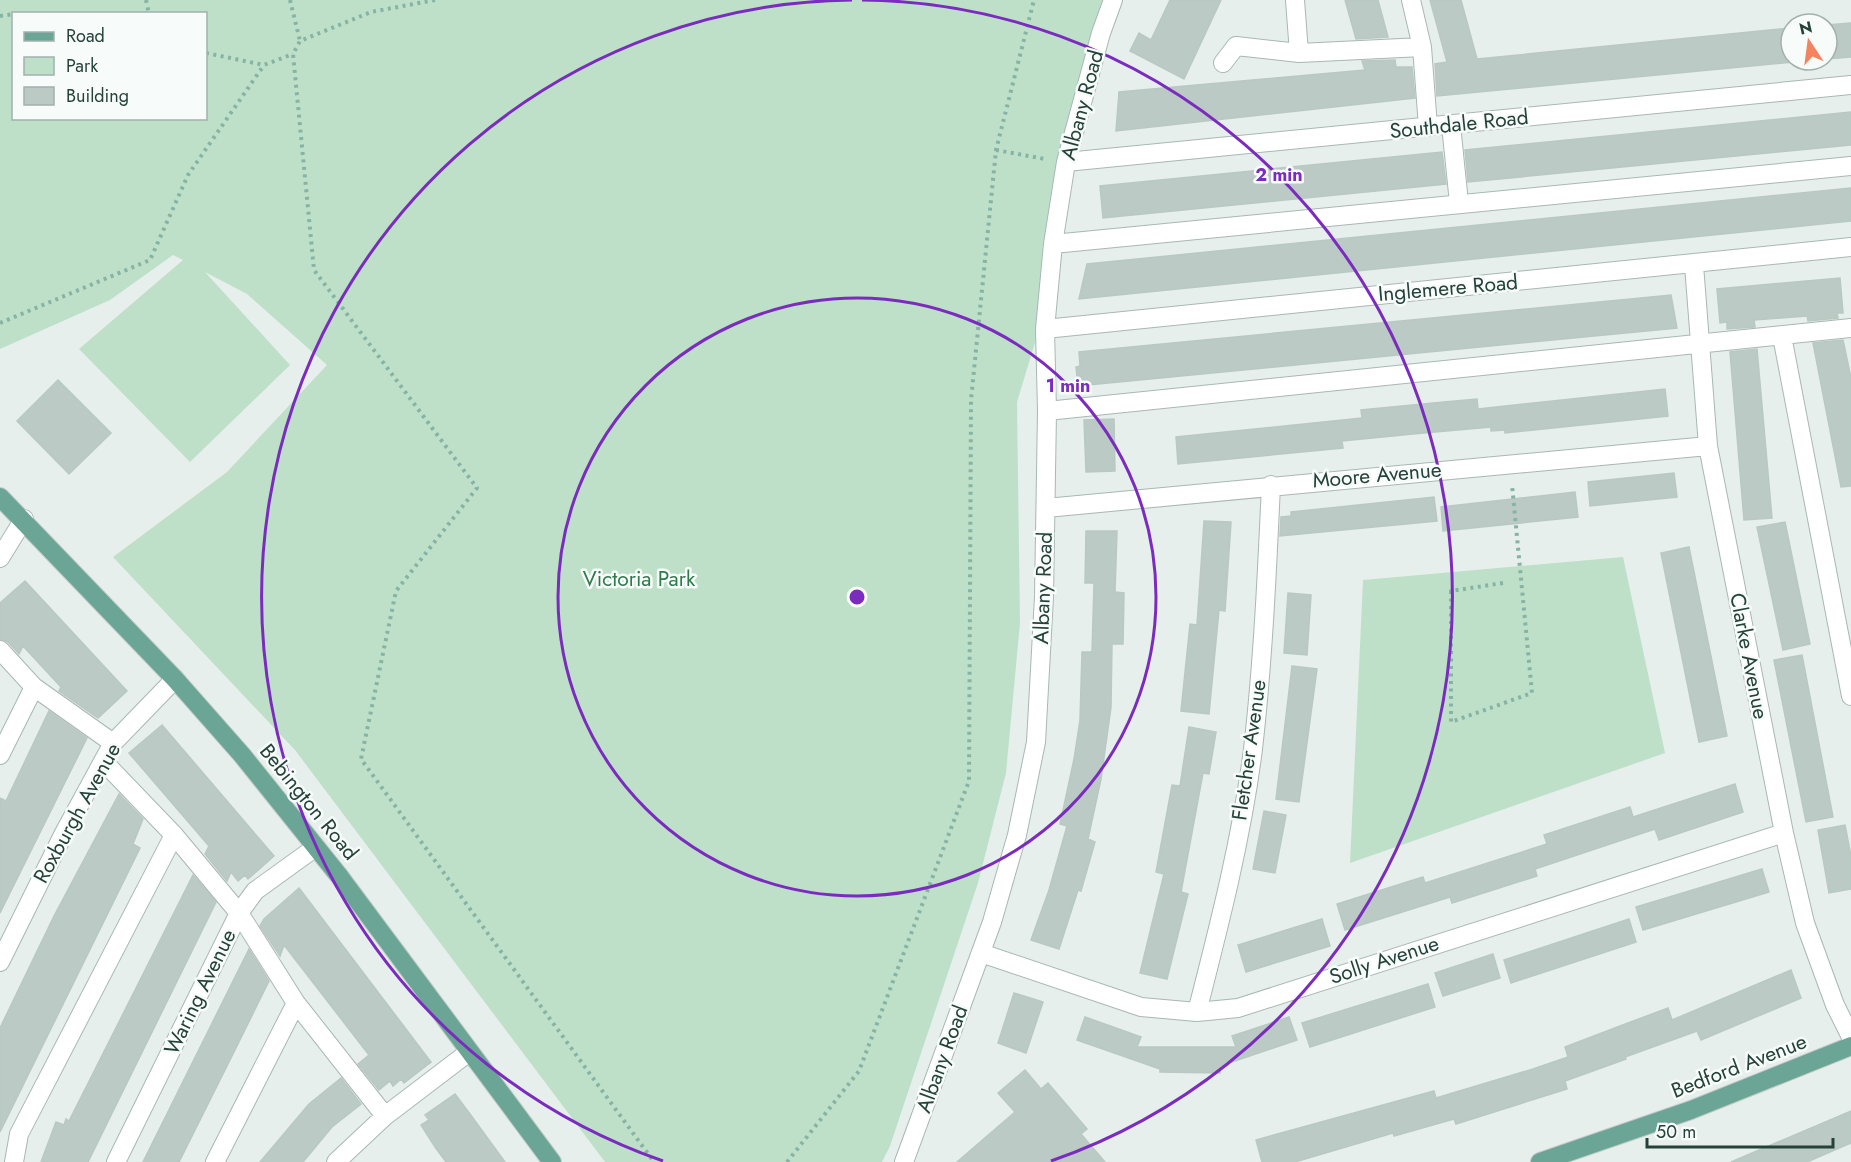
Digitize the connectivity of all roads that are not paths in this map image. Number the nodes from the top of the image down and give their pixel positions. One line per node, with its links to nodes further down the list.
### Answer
1 (1113, 0): 10 (street, Albany Road)
2 (1295, 0): 5 (street)
3 (1411, 0): 4 (street)
4 (1422, 47): 5 (street); 9 (street)
5 (1299, 53): 6 (street)
6 (1223, 63)
7 (1851, 85): 8 (street, Southdale Road)
8 (1451, 125): 9 (street, Southdale Road); 12 (street)
9 (1428, 127): 10 (street, Southdale Road)
10 (1066, 162): 13 (street, Albany Road)
11 (1851, 166): 12 (street)
12 (1459, 203): 13 (street)
13 (1053, 244): 17 (street, Albany Road)
14 (1851, 247): 15 (street, Inglemere Road)
15 (1694, 265): 17 (street, Inglemere Road); 19 (street, Clarke Avenue)
16 (1851, 328): 18 (street)
17 (1045, 329): 20 (street, Albany Road)
18 (1782, 336): 19 (street); 30 (street)
19 (1700, 345): 20 (street); 21 (street, Clarke Avenue)
20 (1047, 411): 24 (street, Albany Road)
21 (1708, 446): 22 (street, Moore Avenue); 34 (street, Clarke Avenue)
22 (1271, 484): 24 (street, Moore Avenue); 41 (street, Fletcher Avenue)
23 (0, 497): 25 (main road, Bebington Road)
24 (1046, 508): 38 (street, Albany Road)
25 (24, 519): 26 (street); 28 (main road, Bebington Road)
26 (0, 558)
27 (0, 650): 29 (street)
28 (175, 679): 31 (street, Roxburgh Avenue); 36 (main road, Bebington Road)
29 (34, 687): 31 (street); 32 (street)
30 (1851, 696)
31 (113, 743): 33 (street, Roxburgh Avenue)
32 (0, 755)
33 (103, 761): 35 (street); 39 (street, Roxburgh Avenue)
34 (1784, 833): 41 (street, Solly Avenue); 42 (street, Clarke Avenue)
35 (174, 835): 37 (street); 46 (street)
36 (316, 847): 37 (street, Waring Avenue); 44 (main road, Bebington Road)
37 (239, 913): 40 (street); 47 (street, Waring Avenue)
38 (981, 953): 41 (street, Solly Avenue); 51 (street, Albany Road)
39 (0, 962)
40 (296, 1003): 45 (street); 48 (street)
41 (1197, 1012)
42 (1851, 1037)
43 (1851, 1046): 52 (main road, Bedford Avenue)
44 (469, 1052): 45 (street); 50 (main road, Bebington Road)
45 (385, 1116): 49 (street)
46 (14, 1162)
47 (116, 1162)
48 (215, 1162)
49 (336, 1162)
50 (552, 1162)
51 (903, 1162)
52 (1540, 1162)

